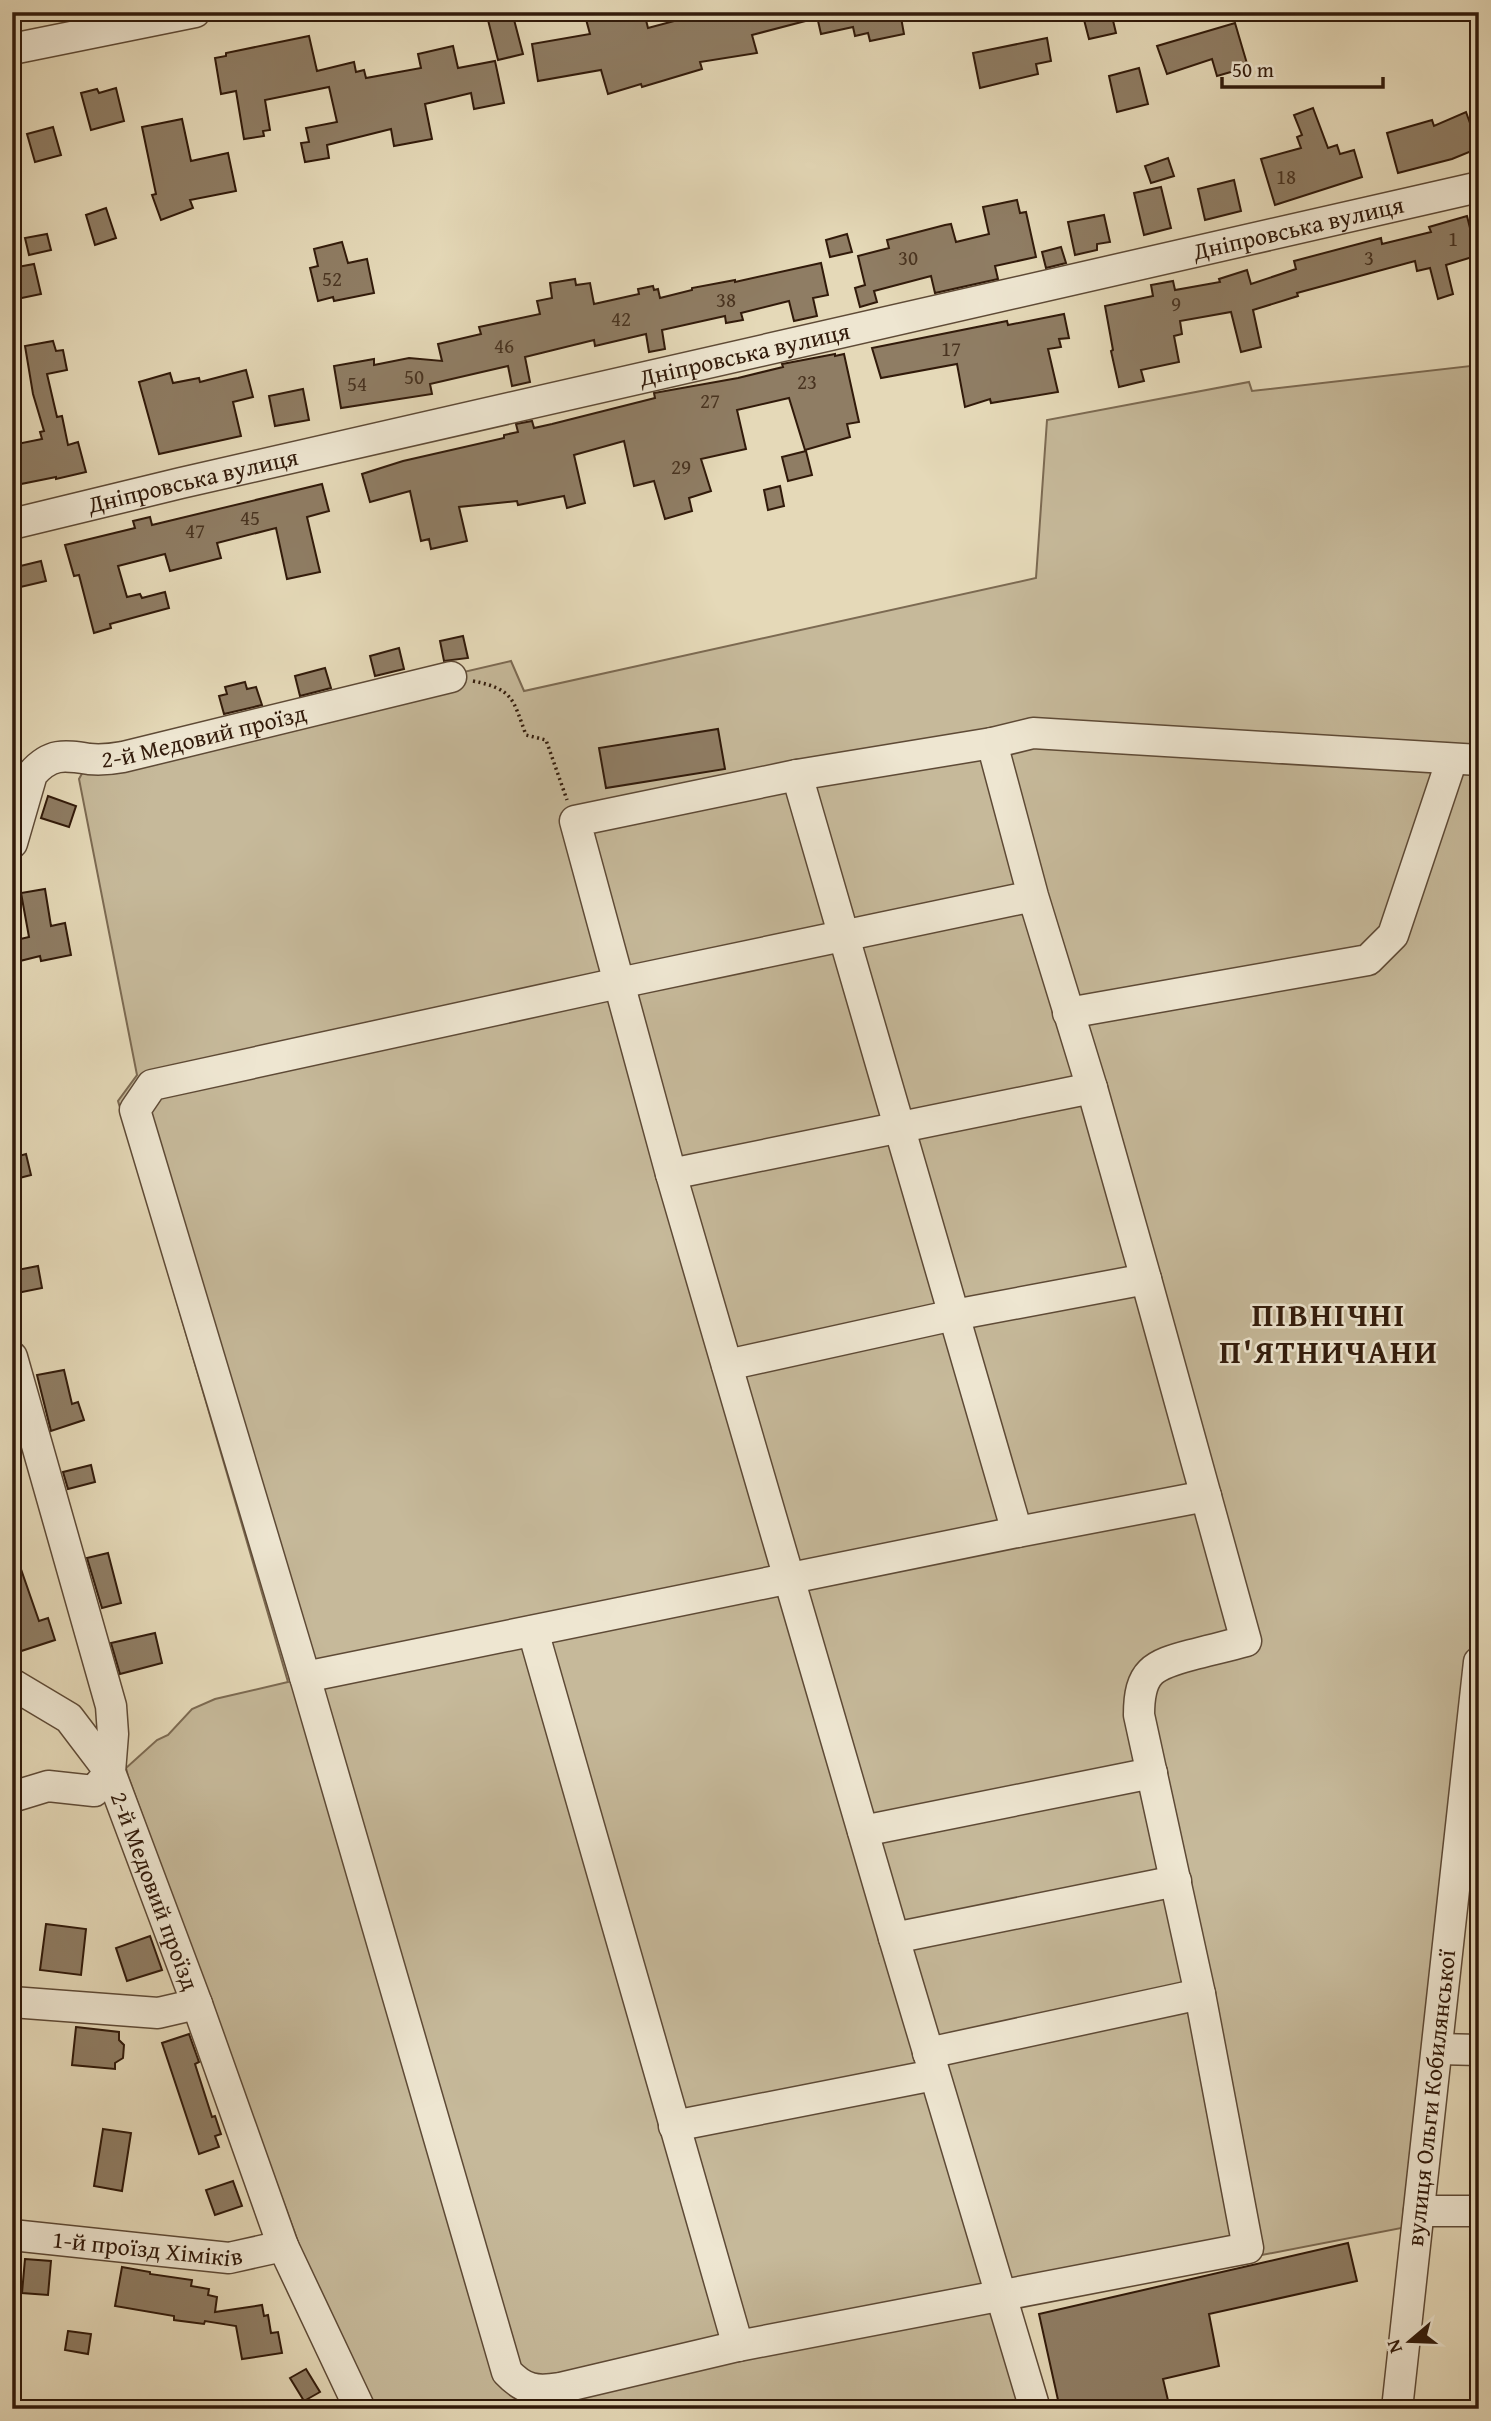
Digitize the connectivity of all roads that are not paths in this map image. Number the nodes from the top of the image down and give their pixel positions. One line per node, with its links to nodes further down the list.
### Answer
1 (195, 12): 2 (street)
2 (12, 49)
3 (1479, 187): 4 (street, Дніпровська вулиця)
4 (12, 524)
5 (451, 677): 9 (street, 2-й Медовий проїзд)
6 (992, 743): 7 (street); 8 (street); 10 (street)
7 (1465, 760): 13 (street)
8 (797, 775): 11 (street); 12 (street)
9 (12, 843)
10 (1033, 897): 11 (street); 13 (street)
11 (844, 935): 12 (street); 15 (street)
12 (619, 983): 16 (street); 26 (street)
13 (1068, 1013): 14 (street)
14 (1092, 1088): 15 (street); 17 (street)
15 (900, 1128): 16 (street); 18 (street)
16 (671, 1174): 20 (street)
17 (1146, 1279): 18 (street); 21 (street)
18 (954, 1315): 20 (street); 22 (street)
19 (12, 1357): 28 (street, 2-й Медовий проїзд)
20 (727, 1365): 23 (street)
21 (1206, 1496): 22 (street); 29 (street)
22 (1017, 1532): 23 (street)
23 (789, 1579): 24 (street); 31 (street)
24 (533, 1631): 26 (street); 40 (street)
25 (1479, 1662): 37 (street, вулиця Ольги Кобилянської)
26 (305, 1677): 46 (street)
27 (12, 1684): 28 (street)
28 (110, 1772): 30 (street); 36 (street, 2-й Медовий проїзд)
29 (1152, 1773): 31 (street); 32 (street)
30 (12, 1797)
31 (863, 1831): 33 (street)
32 (1176, 1881): 33 (street); 34 (street)
33 (894, 1938): 39 (street)
34 (1200, 1994): 39 (street); 45 (street)
35 (12, 2002): 36 (street)
36 (197, 2004): 44 (street, 2-й Медовий проїзд)
37 (1438, 2049): 38 (street); 41 (street, вулиця Ольги Кобилянської)
38 (1479, 2050)
39 (931, 2064): 40 (street); 45 (street)
40 (674, 2126): 46 (street)
41 (1419, 2211): 42 (street); 47 (street, вулиця Ольги Кобилянської)
42 (1479, 2211)
43 (12, 2235): 44 (street, 1-й проїзд Хіміків)
44 (283, 2246): 48 (street, 2-й Медовий проїзд)
45 (1002, 2295): 46 (street); 49 (street)
46 (738, 2346)
47 (1390, 2403)
48 (360, 2409)
49 (1035, 2409)

